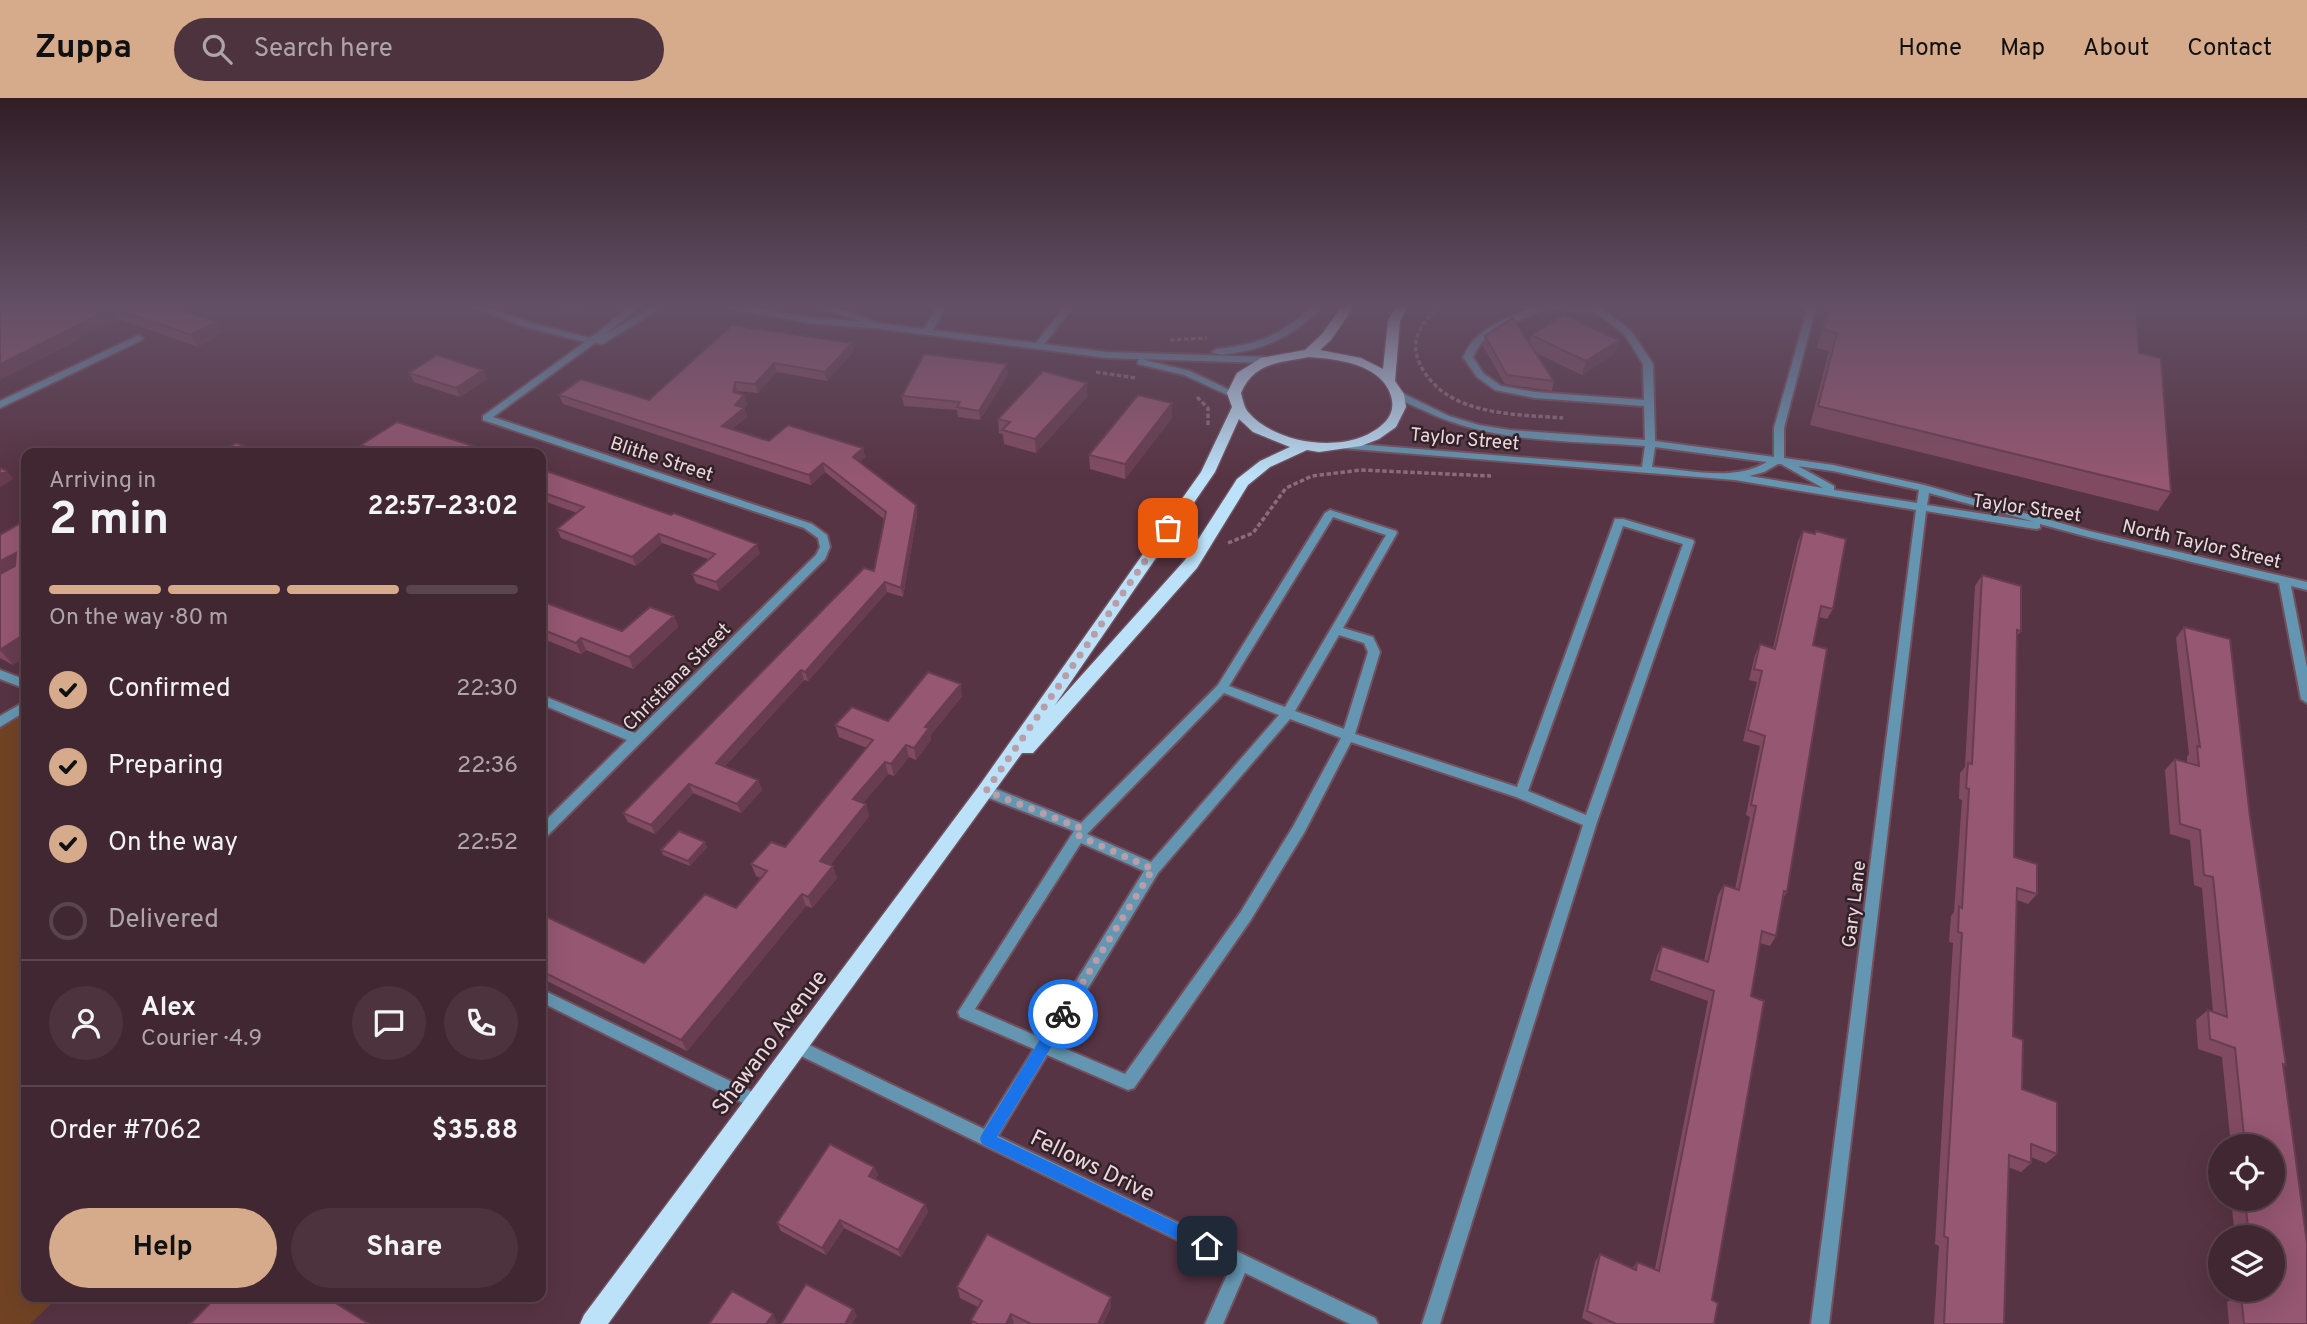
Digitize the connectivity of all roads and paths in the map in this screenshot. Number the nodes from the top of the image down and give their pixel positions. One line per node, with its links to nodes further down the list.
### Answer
1 (87, 363): 18 (street)
2 (563, 363): 33 (street, Blithe Street)
3 (1144, 363): 15 (street)
4 (1261, 363): 15 (main road)
5 (1362, 363): 12 (main road)
6 (1390, 363): 12 (main road)
7 (1472, 363): 17 (street)
8 (1647, 363): 17 (street)
9 (1797, 363): 24 (street)
10 (1093, 372): 11 (path)
11 (1143, 379)
12 (1389, 380): 14 (main road)
13 (1192, 394): 20 (path)
14 (1399, 395): 21 (street, Taylor Street); 23 (main road)
15 (1235, 402): 22 (main road); 47 (main road, Shawano Avenue)
16 (1462, 403): 19 (path)
17 (1649, 403): 21 (street)
18 (0, 405)
19 (1453, 411)
20 (1208, 435)
21 (1650, 443): 24 (street, Taylor Street); 25 (street)
22 (1304, 446): 23 (main road); 47 (main road, Shawano Avenue)
23 (1344, 446): 25 (street, Taylor Street)
24 (1779, 459): 27 (street); 28 (street, Taylor Street); 29 (street)
25 (1647, 470): 27 (street, Taylor Street)
26 (1491, 476): 31 (path)
27 (1735, 477): 29 (street, Taylor Street)
28 (1924, 488): 30 (street, Gary Lane); 32 (street, Taylor Street)
29 (1852, 497): 30 (street, Taylor Street)
30 (1922, 509): 32 (street, Taylor Street); 63 (street, Gary Lane)
31 (1252, 534)
32 (2088, 534): 34 (street, North Taylor Street)
33 (823, 537): 46 (street, Christiana Street)
34 (2284, 580): 35 (street, North Taylor Street); 40 (street)
35 (2307, 586)
36 (1336, 630): 39 (street); 43 (street); 45 (street)
37 (0, 674): 38 (street)
38 (21, 683)
39 (1222, 688): 43 (street); 51 (street)
40 (2307, 699)
41 (546, 701): 46 (street)
42 (21, 708): 44 (street)
43 (1288, 713): 45 (street); 52 (street)
44 (0, 722)
45 (1348, 736): 48 (street); 55 (street)
46 (637, 739): 50 (street, Christiana Street)
47 (986, 791): 51 (street); 54 (main road, Shawano Avenue)
48 (1521, 793): 49 (street); 49 (street)
49 (1590, 822): 62 (street)
50 (546, 828)
51 (1081, 832): 52 (street); 55 (street)
52 (1153, 869): 55 (street)
53 (546, 997): 56 (street)
54 (798, 1047): 56 (main road, Shawano Avenue); 57 (street, Fellows Drive)
55 (1043, 1047): 57 (street)
56 (757, 1101): 59 (main road, Shawano Avenue)
57 (987, 1139): 58 (street, Fellows Drive)
58 (1241, 1262): 60 (street); 61 (street, Fellows Drive)
59 (593, 1324)
60 (1214, 1324)
61 (1369, 1324)
62 (1431, 1324)
63 (1820, 1324)

